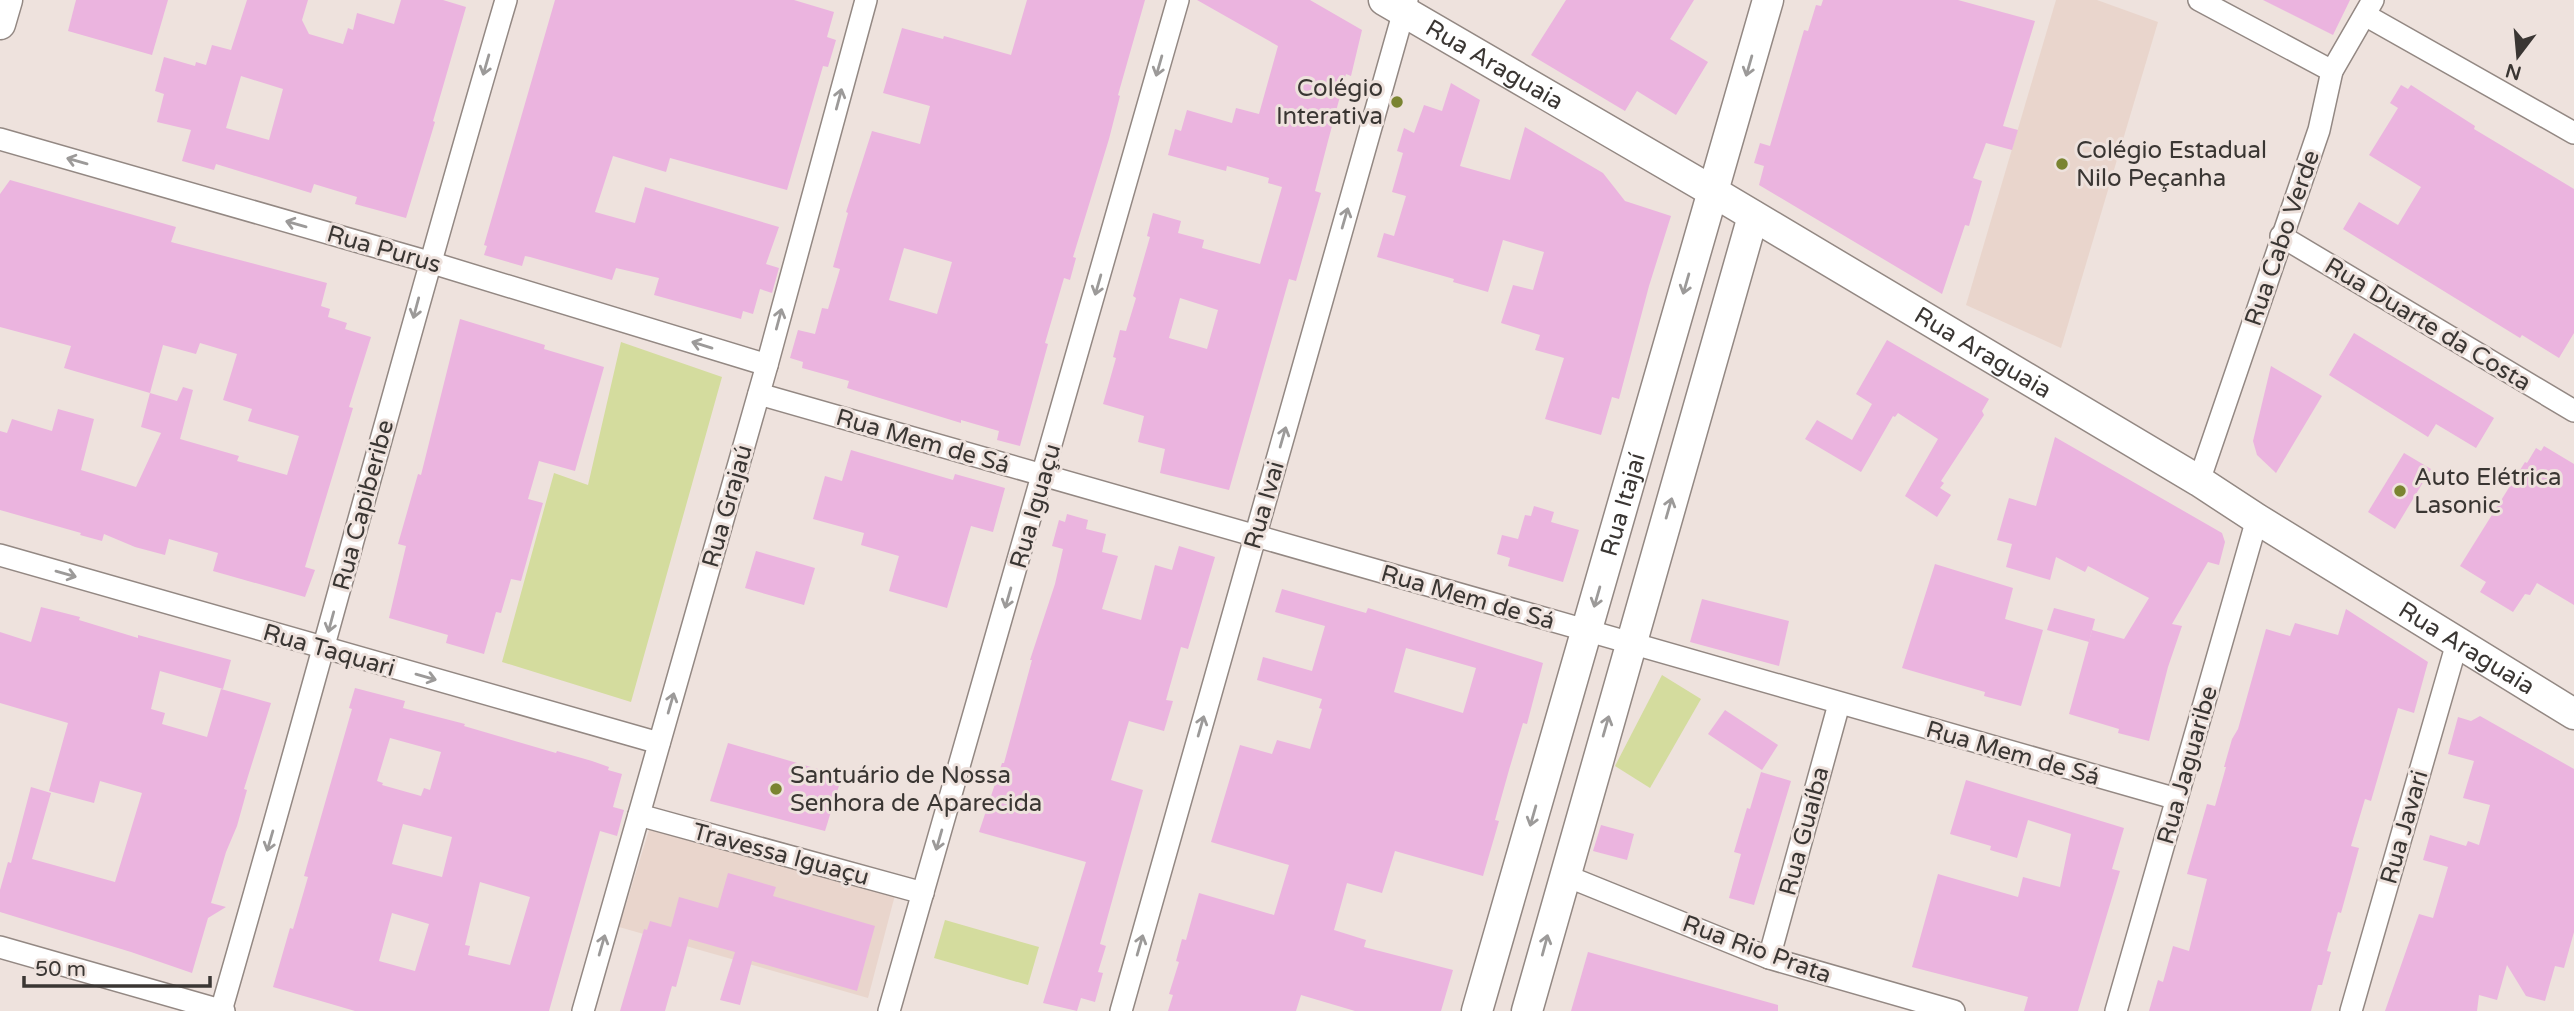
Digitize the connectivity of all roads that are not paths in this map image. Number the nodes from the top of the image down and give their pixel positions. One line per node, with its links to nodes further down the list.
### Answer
1 (7, 0): 9 (street)
2 (506, 0): 16 (street, Rua Capiberibe, one-way to 16)
3 (866, 0): 17 (street, Rua Grajaú, one-way to 3)
4 (1178, 0): 20 (street, Rua Iguaçu, one-way to 20)
5 (1768, 0): 13 (street, Rua Itajaí, one-way to 13)
6 (2199, 0): 10 (street)
7 (1398, 4): 13 (street, Rua Araguaia); 23 (street, Rua Ivai, one-way to 7)
8 (2369, 8): 10 (street, Rua Cabo Verde); 11 (street)
9 (0, 24)
10 (2332, 71): 15 (street, Rua Cabo Verde)
11 (2574, 133)
12 (0, 139): 16 (street, Rua Purus, one-way to 12)
13 (1712, 191): 14 (street, Rua Araguaia); 25 (street, Rua Itajaí, one-way to 25)
14 (1754, 216): 21 (street, Rua Araguaia); 26 (street, Rua Itajaí, one-way to 14)
15 (2281, 236): 19 (street, Rua Duarte da Costa); 21 (street, Rua Cabo Verde)
16 (429, 262): 17 (street, Rua Purus, one-way to 16); 28 (street, Rua Capiberibe, one-way to 28)
17 (767, 365): 18 (street, Rua Grajaú)
18 (758, 394): 20 (street, Rua Mem de Sá); 31 (street, Rua Grajaú, one-way to 18)
19 (2574, 411)
20 (1044, 476): 23 (street, Rua Mem de Sá); 35 (street, Rua Iguaçu, one-way to 35)
21 (2199, 481): 22 (street, Rua Araguaia)
22 (2257, 519): 27 (street, Rua Araguaia); 32 (street, Rua Jaguaribe)
23 (1255, 536): 25 (street, Rua Mem de Sá); 41 (street, Rua Ivai, one-way to 23)
24 (0, 555): 28 (street, Rua Taquari, one-way to 28)
25 (1587, 631): 26 (street, Rua Mem de Sá); 42 (street, Rua Itajaí, one-way to 42)
26 (1630, 643): 29 (street, Rua Mem de Sá); 34 (street, Rua Itajaí, one-way to 26)
27 (2457, 643): 30 (street, Rua Araguaia); 46 (street, Rua Javari)
28 (324, 649): 31 (street, Rua Taquari, one-way to 31); 38 (street, Rua Capiberibe, one-way to 38)
29 (1839, 704): 32 (street, Rua Mem de Sá); 37 (street, Rua Guaíba)
30 (2574, 714)
31 (659, 743): 33 (street, Rua Grajaú)
32 (2177, 799): 45 (street, Rua Jaguaribe)
33 (639, 815): 35 (street, Travessa Iguaçu); 39 (street, Rua Grajaú, one-way to 33)
34 (1564, 875): 37 (street, Rua Rio Prata); 43 (street, Rua Itajaí, one-way to 34)
35 (923, 893): 40 (street, Rua Iguaçu)
36 (0, 947): 38 (street)
37 (1769, 958): 44 (street, Rua Rio Prata)
38 (222, 1011)
39 (583, 1011)
40 (889, 1011)
41 (1121, 1011)
42 (1477, 1011)
43 (1527, 1011)
44 (1954, 1011)
45 (2116, 1011)
46 (2351, 1011)

